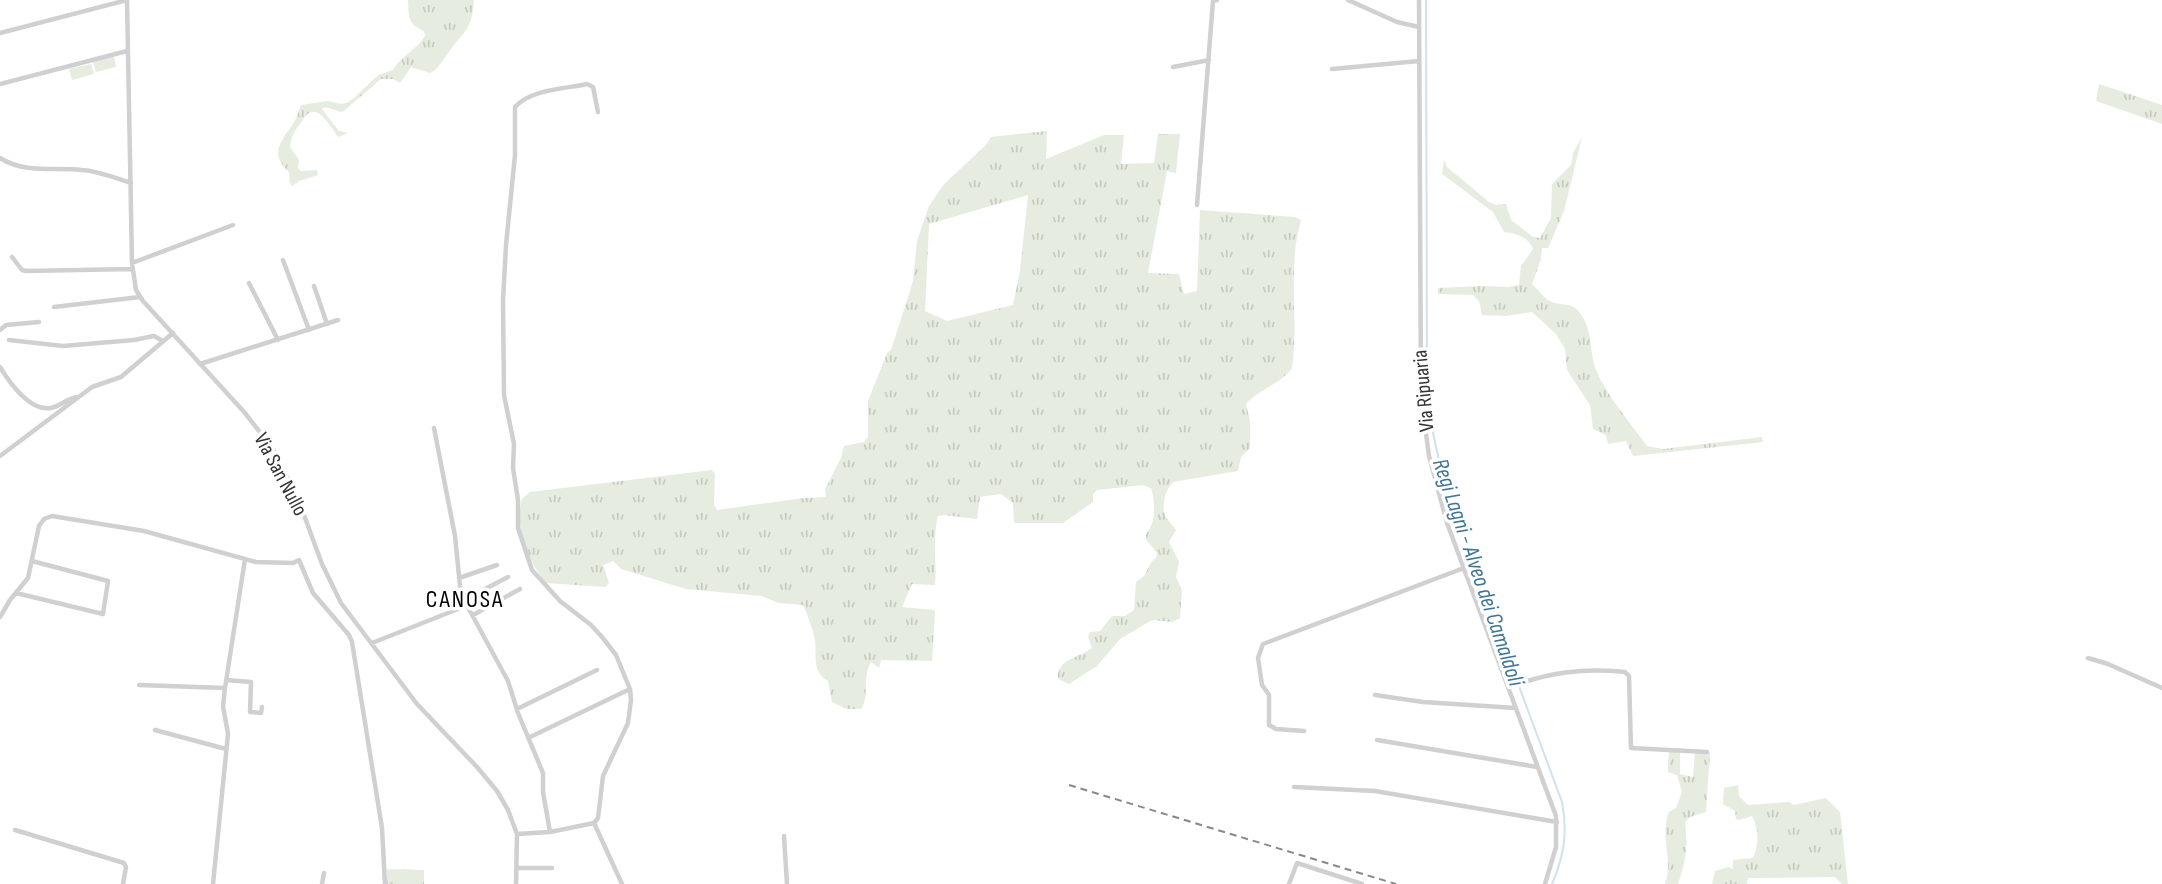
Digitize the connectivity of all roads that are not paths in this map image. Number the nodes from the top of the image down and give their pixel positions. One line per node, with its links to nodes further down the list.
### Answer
1 (127, 0): 6 (street); 7 (street, Via San Nullo)
2 (1217, 0): 8 (street)
3 (1348, 0): 5 (street)
4 (1419, 0): 5 (street, Via Ripuaria)
5 (1419, 27): 9 (street, Via Ripuaria)
6 (0, 33)
7 (127, 51): 12 (street); 15 (street, Via San Nullo)
8 (1209, 60): 10 (street); 16 (street)
9 (1419, 61): 11 (street); 42 (street, Via Ripuaria)
10 (1173, 67)
11 (1332, 69)
12 (0, 83)
13 (598, 113): 58 (street)
14 (0, 158): 15 (street)
15 (131, 183): 20 (street, Via San Nullo)
16 (1197, 205)
17 (233, 225): 20 (street)
18 (12, 257): 20 (street)
19 (283, 260): 29 (street)
20 (132, 266): 23 (street, Via San Nullo)
21 (249, 283): 32 (street)
22 (314, 286): 27 (street)
23 (140, 297): 24 (street); 30 (street, Via San Nullo)
24 (54, 307)
25 (338, 320): 27 (street)
26 (39, 322): 28 (street)
27 (327, 324): 29 (street)
28 (0, 330)
29 (309, 330): 32 (street)
30 (173, 333): 33 (street); 34 (street, Via San Nullo)
31 (9, 340): 33 (street)
32 (278, 340): 34 (street)
33 (163, 341): 36 (street)
34 (200, 363): 50 (street, Via San Nullo)
35 (0, 367): 36 (street)
36 (79, 397): 38 (street)
37 (434, 428): 44 (street)
38 (0, 456)
39 (245, 559): 40 (street); 53 (street); 83 (street)
40 (32, 561): 46 (street); 46 (street)
41 (497, 565): 44 (street)
42 (1464, 568): 55 (street, Via Ripuaria); 64 (street)
43 (508, 577): 47 (street)
44 (459, 578): 47 (street)
45 (520, 589): 48 (street)
46 (15, 593): 49 (street)
47 (464, 600): 48 (street); 50 (street)
48 (473, 615): 62 (street)
49 (0, 617)
50 (372, 643): 75 (street, Via San Nullo)
51 (2088, 658): 57 (street)
52 (597, 670): 62 (street)
53 (226, 681): 56 (street); 60 (street)
54 (139, 685): 56 (street)
55 (1510, 687): 61 (street, Via Ripuaria); 68 (street)
56 (225, 688): 67 (street)
57 (2162, 688)
58 (630, 689): 65 (street); 72 (street)
59 (1375, 695): 61 (street)
60 (262, 707)
61 (1516, 708): 69 (street, Via Ripuaria)
62 (517, 709): 65 (street)
63 (155, 730): 67 (street)
64 (1304, 732)
65 (528, 738): 74 (street)
66 (1377, 740): 69 (street)
67 (226, 749): 81 (street)
68 (1707, 752)
69 (1538, 767): 71 (street, Via Ripuaria)
70 (1294, 787): 71 (street)
71 (1557, 822): 89 (street, Via Ripuaria)
72 (594, 823): 74 (street); 85 (street)
73 (15, 830): 80 (street)
74 (550, 832): 75 (street)
75 (517, 834): 77 (street, Via San Nullo)
76 (784, 836): 86 (street)
77 (518, 868): 78 (street); 84 (street, Via San Nullo)
78 (552, 868)
79 (324, 873): 82 (street)
80 (123, 884)
81 (213, 884)
82 (322, 884)
83 (385, 884)
84 (516, 884)
85 (622, 884)
86 (787, 884)
87 (1289, 884): 88 (street)
88 (1362, 884)
89 (1545, 884)

